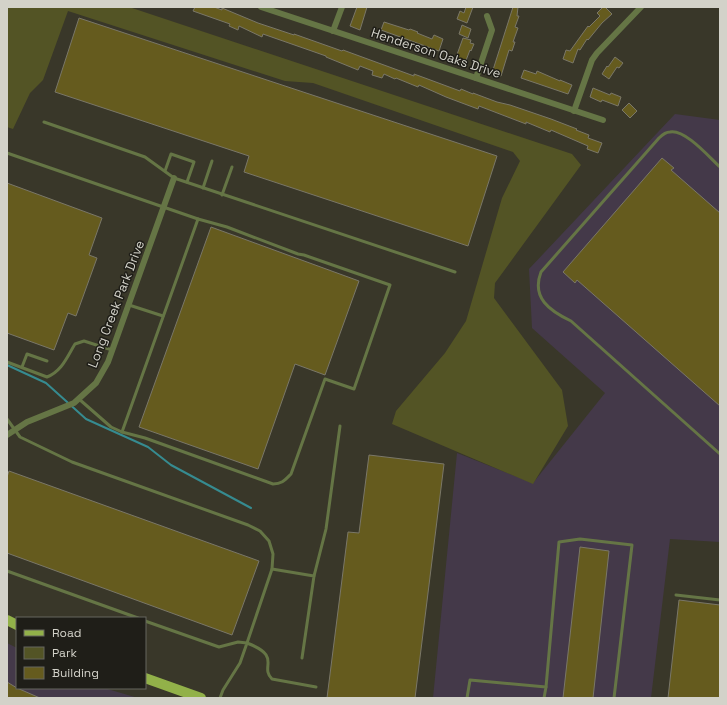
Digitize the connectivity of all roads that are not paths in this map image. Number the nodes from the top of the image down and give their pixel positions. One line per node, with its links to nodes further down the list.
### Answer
1 (261, 7): 5 (street, Henderson Oaks Drive)
2 (342, 7): 5 (street)
3 (641, 7): 7 (street)
4 (487, 16): 6 (street)
5 (333, 31): 6 (street, Henderson Oaks Drive)
6 (476, 78): 7 (street, Henderson Oaks Drive)
7 (574, 111): 8 (street, Henderson Oaks Drive)
8 (603, 120)
9 (44, 122): 14 (lane)
10 (7, 153): 19 (lane)
11 (212, 161): 17 (lane)
12 (232, 166): 18 (lane)
13 (720, 167): 34 (lane)
14 (165, 171): 15 (lane); 16 (lane)
15 (174, 178): 16 (lane); 19 (street, Long Creek Park Drive)
16 (187, 182): 17 (lane)
17 (203, 188): 18 (lane)
18 (222, 195): 21 (lane)
19 (163, 207): 20 (lane); 22 (street, Long Creek Park Drive)
20 (198, 219): 23 (lane); 32 (lane)
21 (455, 272)
22 (128, 305): 23 (lane); 24 (street, Long Creek Park Drive)
23 (164, 316): 32 (lane)
24 (112, 350): 27 (lane); 28 (street, Long Creek Park Drive)
25 (47, 361): 27 (lane)
26 (7, 362): 27 (lane)
27 (22, 367)
28 (79, 399): 31 (street, Long Creek Park Drive); 32 (lane)
29 (7, 419): 31 (lane)
30 (340, 426): 37 (lane)
31 (14, 430): 33 (street, Long Creek Park Drive); 35 (lane)
32 (122, 432)
33 (7, 435)
34 (720, 454)
35 (272, 569): 37 (lane); 44 (lane)
36 (7, 571): 40 (lane)
37 (314, 576): 45 (lane)
38 (676, 596): 39 (lane)
39 (720, 600)
40 (135, 617)
41 (7, 620): 43 (main road)
42 (146, 621): 44 (lane)
43 (16, 624)
44 (247, 643): 47 (lane); 50 (lane)
45 (302, 658)
46 (146, 678): 49 (main road)
47 (316, 686)
48 (546, 687): 51 (lane); 52 (lane); 53 (lane)
49 (201, 698)
50 (220, 698)
51 (467, 698)
52 (544, 698)
53 (614, 698)

